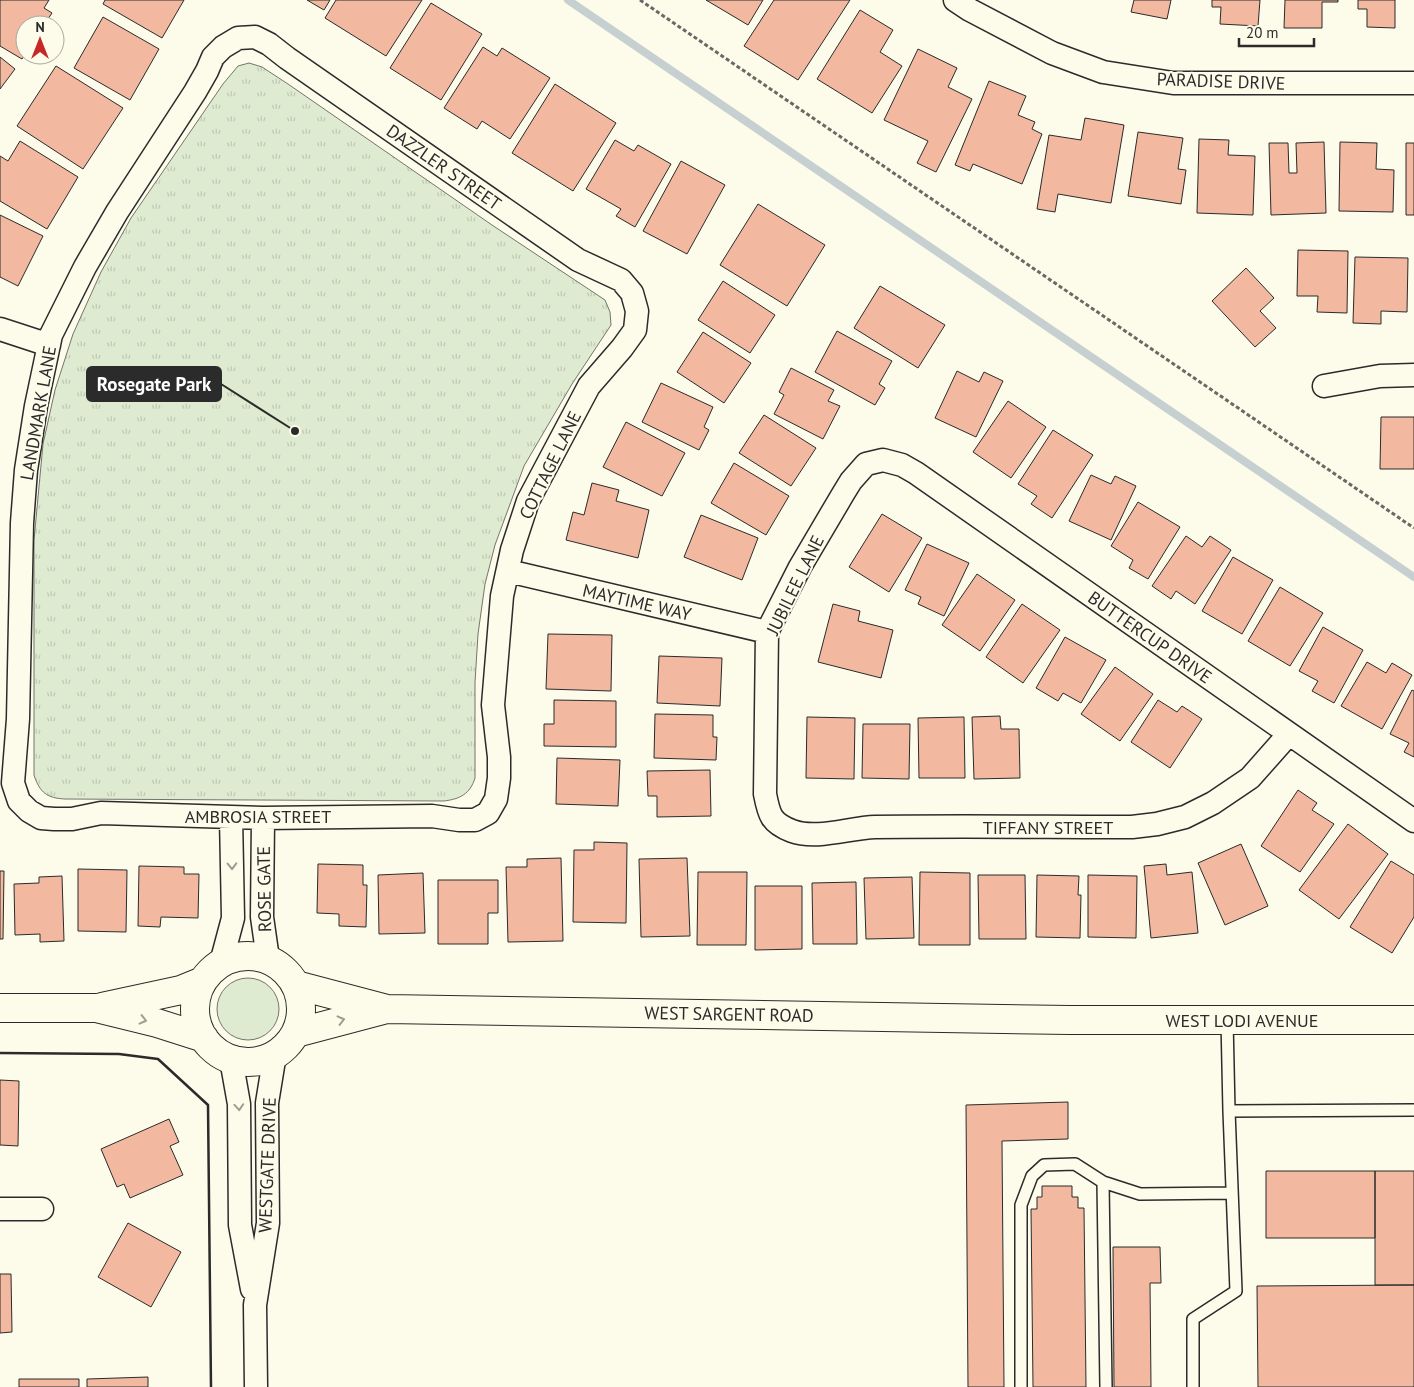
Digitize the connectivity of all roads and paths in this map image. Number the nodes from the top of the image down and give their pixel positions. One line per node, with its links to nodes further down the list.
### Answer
1 (640, 0): 11 (path)
2 (955, 0): 4 (street, PARADISE DRIVE)
3 (238, 38): 5 (street, DAZZLER STREET); 7 (street, LANDMARK LANE)
4 (1414, 83)
5 (637, 311): 12 (street, COTTAGE LANE)
6 (0, 330): 7 (street)
7 (49, 345): 15 (street, LANDMARK LANE)
8 (1414, 375): 9 (street)
9 (1324, 386)
10 (883, 460): 13 (street, JUBILEE LANE); 14 (street, BUTTERCUP DRIVE)
11 (1414, 528)
12 (508, 571): 13 (street, MAYTIME WAY); 16 (street, COTTAGE LANE)
13 (767, 632): 20 (street, JUBILEE LANE)
14 (1289, 734): 19 (street, BUTTERCUP DRIVE); 20 (street, TIFFANY STREET)
15 (29, 810): 17 (street, AMBROSIA STREET)
16 (488, 814): 18 (street, AMBROSIA STREET)
17 (232, 817): 18 (street, AMBROSIA STREET); 22 (street, ROSE GATE, one-way to 22)
18 (263, 818): 21 (street, ROSE GATE)
19 (1414, 821)
20 (777, 823)
21 (268, 959): 22 (street); 23 (street)
22 (212, 972): 25 (street); 31 (street)
23 (296, 985): 26 (street, WEST SARGENT ROAD); 30 (street)
24 (0, 1008): 25 (street)
25 (96, 1008): 31 (street, one-way to 31)
26 (387, 1009): 27 (street, WEST SARGENT ROAD); 30 (street, WEST SARGENT ROAD, one-way to 26)
27 (1070, 1020): 28 (street, WEST LODI AVENUE)
28 (1228, 1020): 29 (street, WEST LODI AVENUE); 35 (lane)
29 (1414, 1020)
30 (296, 1033): 32 (street)
31 (204, 1038): 33 (street)
32 (275, 1054): 33 (street); 40 (street, WESTGATE DRIVE)
33 (231, 1059): 40 (street, WESTGATE DRIVE, one-way to 40)
34 (1414, 1110): 35 (lane)
35 (1229, 1111): 37 (lane)
36 (1103, 1182): 37 (lane); 42 (lane); 43 (lane)
37 (1232, 1193): 44 (lane)
38 (0, 1209): 39 (street)
39 (42, 1209)
40 (255, 1305): 41 (street, WESTGATE DRIVE)
41 (256, 1387)
42 (1021, 1387)
43 (1106, 1387)
44 (1194, 1387)

